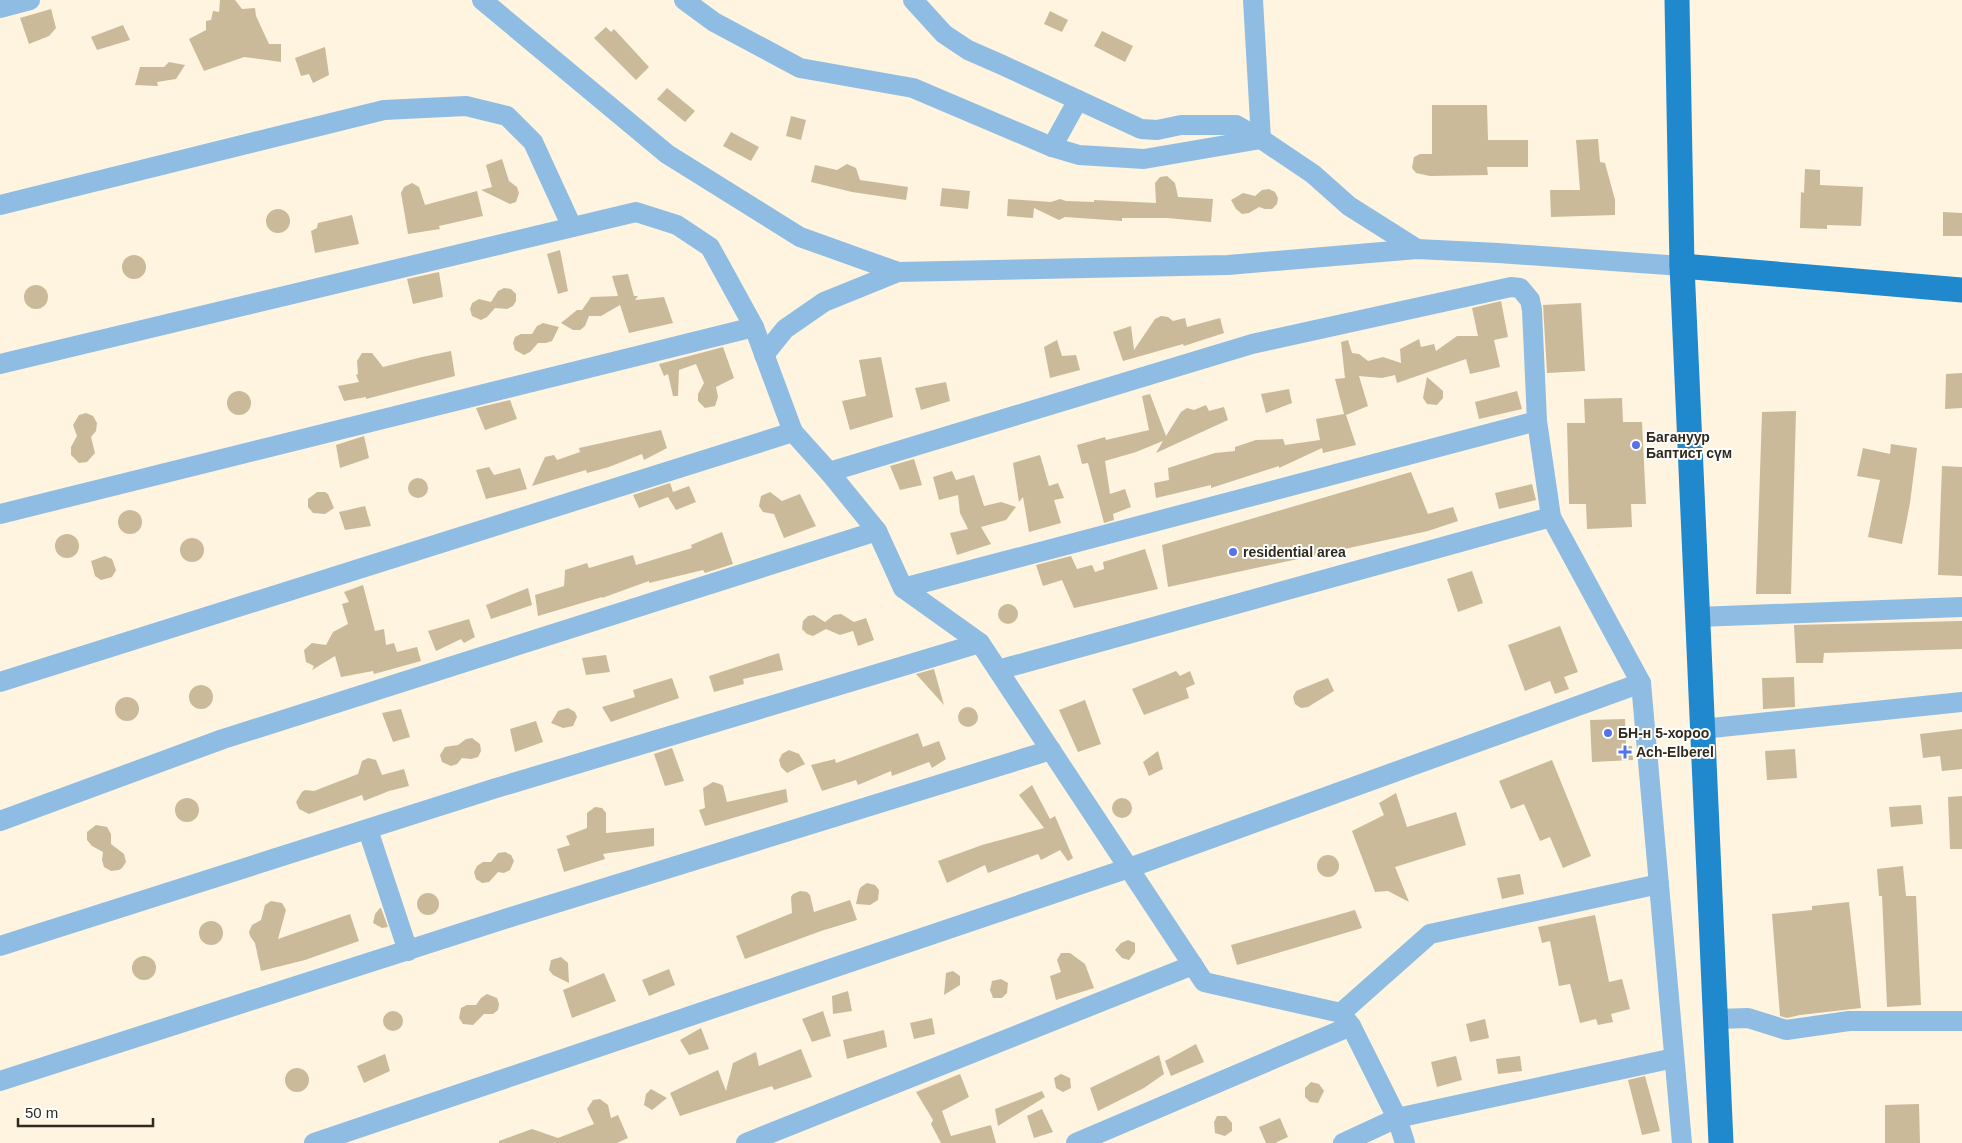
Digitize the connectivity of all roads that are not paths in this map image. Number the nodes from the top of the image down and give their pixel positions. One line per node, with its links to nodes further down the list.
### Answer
1 (30, 0): 7 (street)
2 (482, 0): 15 (street)
3 (684, 0): 10 (street)
4 (913, 0): 8 (street)
5 (1253, 0): 9 (street)
6 (1677, 0): 14 (main road)
7 (0, 8)
8 (1078, 100): 9 (street); 10 (street)
9 (1261, 139): 10 (street); 13 (street)
10 (1052, 147)
11 (0, 206): 12 (street)
12 (572, 227): 17 (street); 19 (street)
13 (1417, 249): 14 (street); 15 (street)
14 (1682, 266): 16 (main road); 28 (main road)
15 (898, 272): 18 (street)
16 (1962, 290)
17 (754, 327): 18 (street); 23 (street)
18 (764, 355): 21 (street)
19 (0, 364)
20 (1537, 421): 22 (street); 24 (street); 26 (street)
21 (793, 432): 22 (street); 31 (street)
22 (829, 472): 25 (street)
23 (0, 514)
24 (1551, 517): 30 (street); 32 (street)
25 (877, 531): 26 (street); 36 (street)
26 (904, 588): 29 (street)
27 (1962, 607): 28 (street)
28 (1697, 617): 34 (main road)
29 (980, 643): 30 (street); 37 (street)
30 (998, 670): 35 (street)
31 (0, 682)
32 (1641, 683): 38 (street); 39 (street)
33 (1962, 702): 34 (street)
34 (1702, 729): 44 (main road)
35 (1051, 750): 38 (street); 41 (street)
36 (0, 820)
37 (368, 830): 40 (street); 41 (street)
38 (1129, 868): 42 (street); 49 (street)
39 (1659, 884): 43 (street); 46 (street)
40 (0, 946)
41 (408, 951): 47 (street)
42 (1193, 965): 43 (street); 50 (street)
43 (1346, 1019): 48 (street); 51 (street)
44 (1717, 1019): 45 (street); 55 (main road)
45 (1962, 1021)
46 (1674, 1058): 48 (street); 54 (street)
47 (0, 1081)
48 (1397, 1118): 52 (street); 53 (street)
49 (314, 1143)
50 (746, 1143)
51 (1076, 1143)
52 (1343, 1143)
53 (1405, 1143)
54 (1682, 1143)
55 (1721, 1143)

